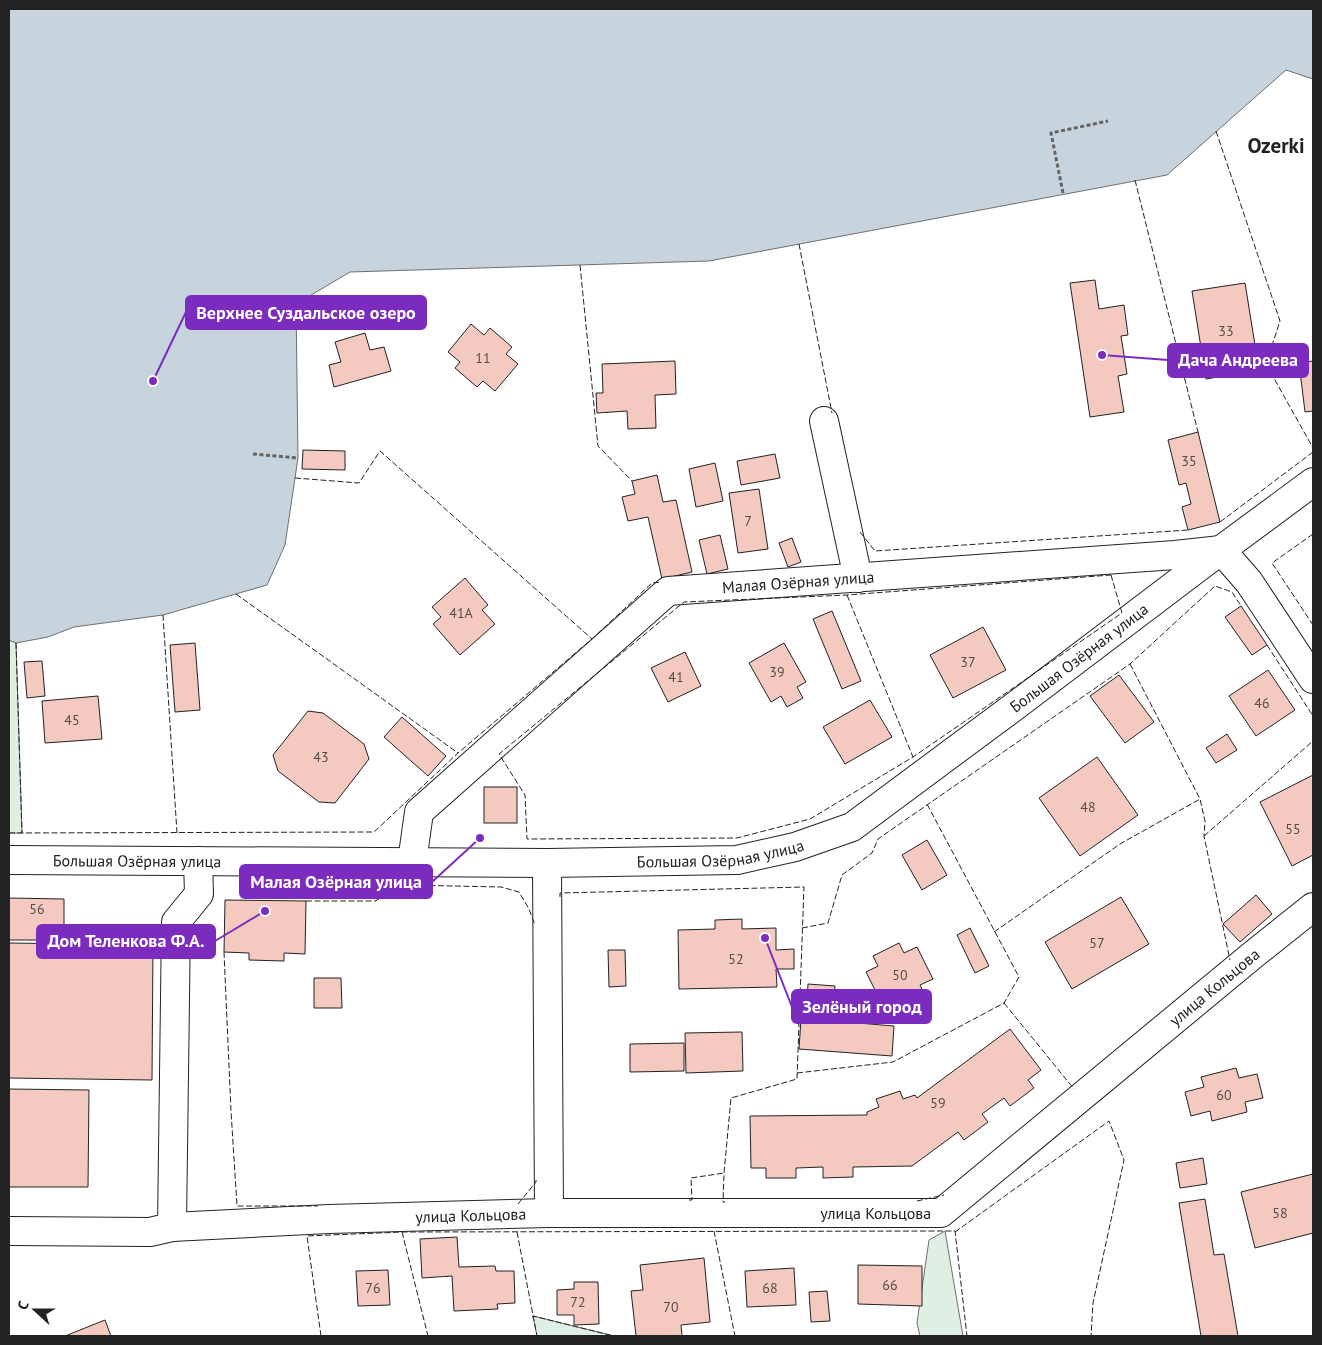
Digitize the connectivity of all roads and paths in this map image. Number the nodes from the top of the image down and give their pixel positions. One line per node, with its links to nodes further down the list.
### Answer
1 (1108, 122): 2 (path)
2 (1063, 193)
3 (824, 421): 8 (street)
4 (253, 454): 5 (path)
5 (298, 458)
6 (1313, 482): 7 (street, Большая Озёрная улица)
7 (1221, 550): 8 (street, Малая Озёрная улица); 9 (street); 13 (street, Большая Озёрная улица)
8 (858, 578): 12 (street, Малая Озёрная улица)
9 (1313, 679)
10 (9, 860): 11 (street, Большая Озёрная улица)
11 (198, 861): 12 (street, Большая Озёрная улица); 16 (street)
12 (412, 862): 13 (street, Большая Озёрная улица)
13 (547, 863): 15 (street)
14 (1313, 907): 15 (street, улица Кольцова)
15 (549, 1213): 16 (street, улица Кольцова)
16 (172, 1227): 17 (street, улица Кольцова)
17 (9, 1231)

